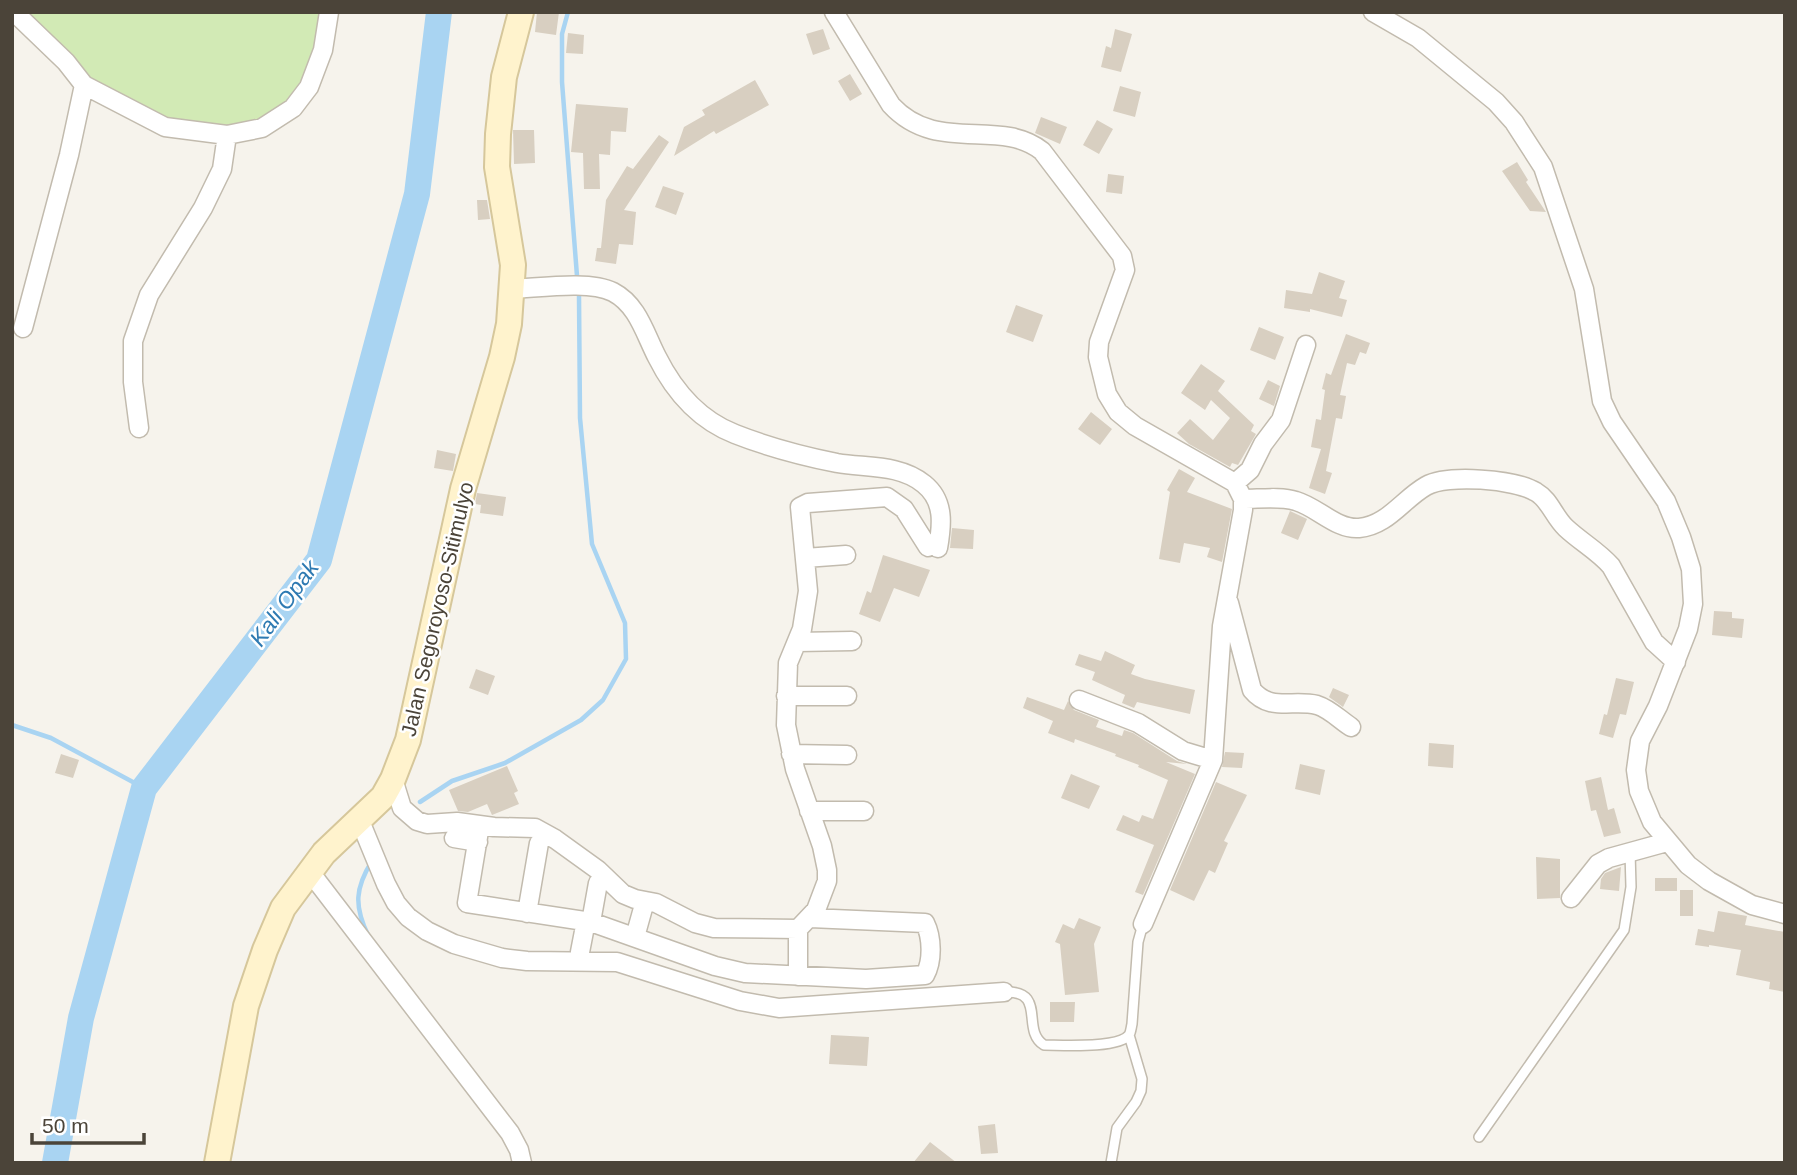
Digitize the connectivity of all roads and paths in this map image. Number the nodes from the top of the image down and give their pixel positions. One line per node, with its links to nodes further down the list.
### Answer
1 (14, 12): 6 (street)
2 (329, 12): 7 (street)
3 (522, 12): 8 (main road, Jalan Segoroyoso-Sitimulyo)
4 (834, 12): 12 (street)
5 (1373, 12): 18 (street)
6 (84, 85): 7 (street); 9 (street)
7 (227, 135): 11 (street)
8 (512, 289): 14 (street); 26 (main road, Jalan Segoroyoso-Sitimulyo)
9 (23, 328)
10 (1306, 345): 12 (street)
11 (139, 428)
12 (1239, 491): 15 (street); 18 (street)
13 (846, 555): 14 (street)
14 (806, 558): 17 (street)
15 (1227, 597): 22 (street); 25 (street)
16 (852, 641): 17 (street)
17 (797, 642): 19 (street)
18 (1676, 662): 31 (street)
19 (786, 696): 20 (street); 23 (street)
20 (847, 696)
21 (1079, 700): 25 (street)
22 (1351, 727)
23 (791, 754): 24 (street); 27 (street)
24 (847, 755)
25 (1213, 760): 42 (street)
26 (393, 779): 29 (main road, Jalan Segoroyoso-Sitimulyo); 37 (street)
27 (809, 811): 28 (street); 41 (street)
28 (864, 811)
29 (360, 821): 34 (main road, Jalan Segoroyoso-Sitimulyo); 46 (street)
30 (454, 838): 38 (street)
31 (1667, 842): 32 (street); 39 (street)
32 (1630, 852): 36 (street); 48 (lane)
33 (559, 854): 38 (street)
34 (310, 872): 49 (main road, Jalan Segoroyoso-Sitimulyo); 50 (street)
35 (598, 883): 40 (street)
36 (1572, 898)
37 (645, 901): 41 (street); 43 (street)
38 (527, 913): 40 (street)
39 (1785, 914)
40 (588, 922): 43 (street); 44 (street)
41 (804, 924): 45 (street); 45 (street)
42 (1143, 924): 47 (lane)
43 (635, 936): 45 (street)
44 (580, 952)
45 (798, 976)
46 (1003, 992): 47 (lane)
47 (1129, 1035): 51 (lane)
48 (1479, 1137)
49 (218, 1163)
50 (522, 1163)
51 (1111, 1163)

